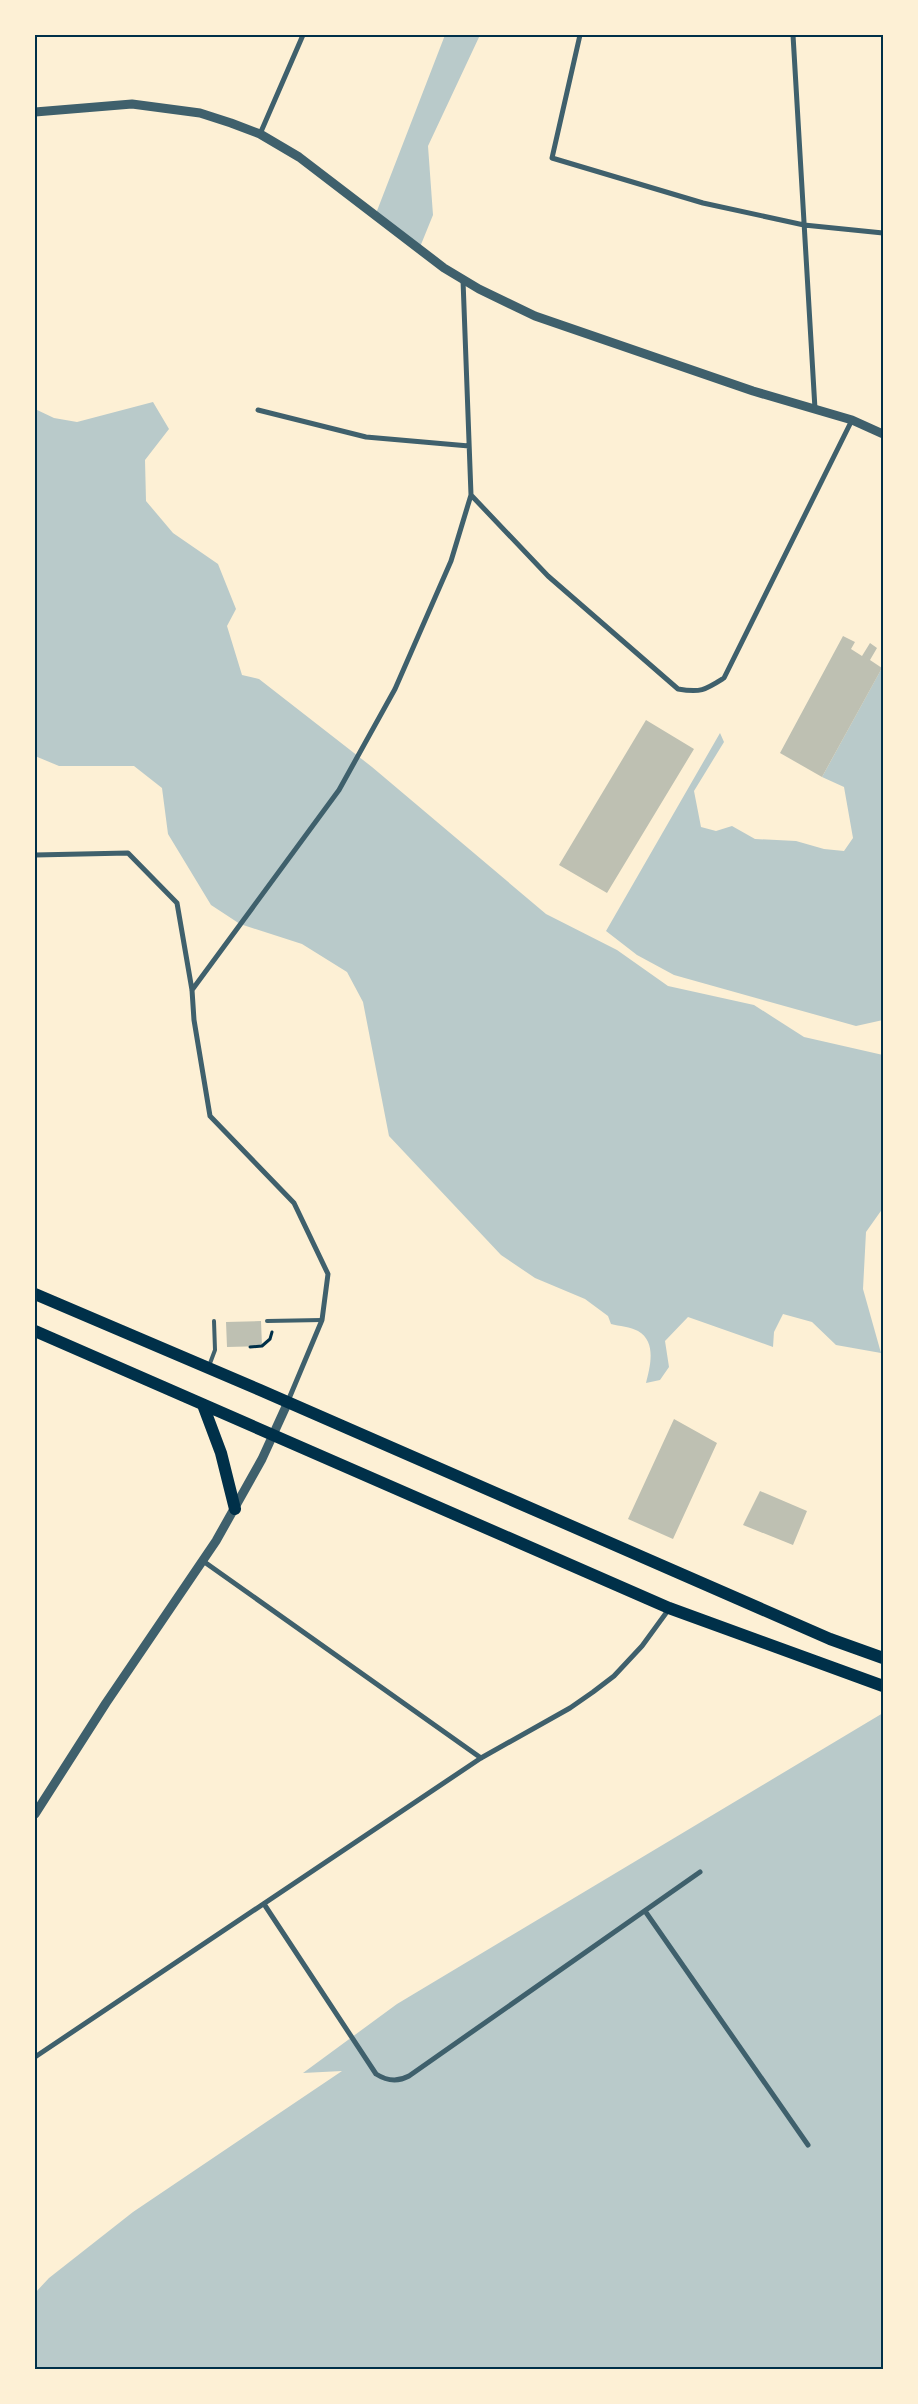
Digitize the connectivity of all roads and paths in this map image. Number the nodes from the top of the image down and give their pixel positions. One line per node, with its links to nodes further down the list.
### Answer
1 (303, 35): 5 (street)
2 (580, 35): 6 (street)
3 (793, 35): 6 (street)
4 (35, 112): 5 (street)
5 (260, 134): 8 (street)
6 (804, 225): 7 (street); 9 (street)
7 (883, 233)
8 (463, 280): 9 (street); 13 (street)
9 (814, 409): 11 (street)
10 (258, 410): 13 (street)
11 (852, 420): 12 (street); 14 (street)
12 (883, 434)
13 (469, 446): 14 (street)
14 (471, 495): 16 (street)
15 (35, 855): 16 (street)
16 (192, 990): 19 (street)
17 (35, 1294): 24 (main road)
18 (214, 1320): 24 (lane)
19 (322, 1320): 20 (lane); 25 (street)
20 (267, 1321)
21 (35, 1332): 26 (main road)
22 (272, 1334): 23 (path)
23 (250, 1347)
24 (208, 1368): 25 (main road)
25 (288, 1402): 27 (street); 31 (main road)
26 (203, 1405): 27 (main road); 28 (main road)
27 (274, 1435): 28 (street); 30 (main road)
28 (235, 1508): 29 (street)
29 (203, 1561): 33 (street); 34 (street)
30 (669, 1608): 32 (main road); 33 (street)
31 (883, 1658)
32 (883, 1686)
33 (481, 1758): 36 (street)
34 (35, 1814)
35 (700, 1872): 37 (street)
36 (264, 1904): 37 (street); 38 (street)
37 (645, 1911): 39 (street)
38 (35, 2057)
39 (808, 2145)

